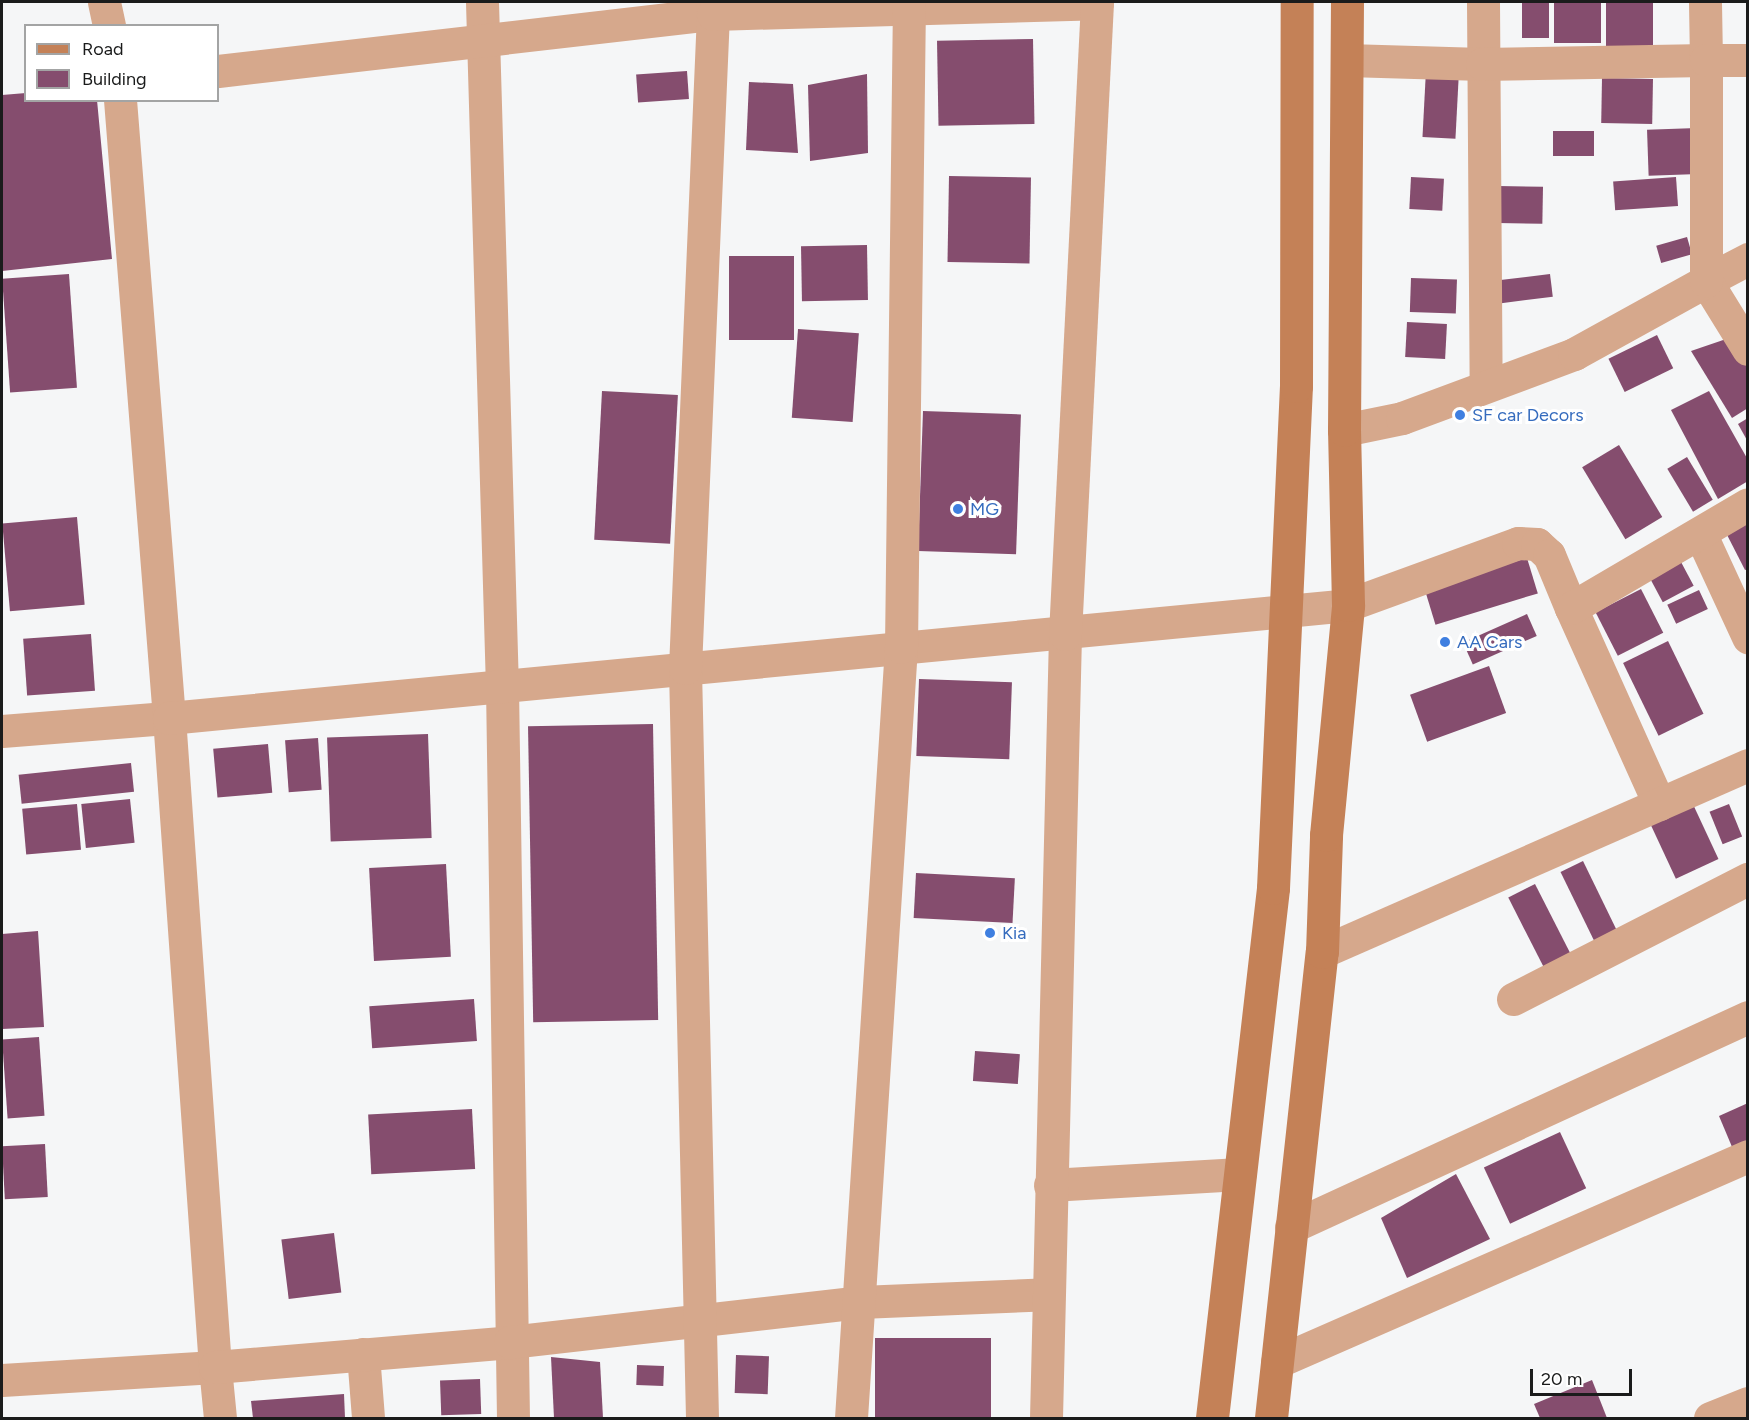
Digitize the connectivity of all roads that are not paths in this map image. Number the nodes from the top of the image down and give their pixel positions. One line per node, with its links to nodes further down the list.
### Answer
1 (104, 2): 10 (street)
2 (482, 2): 11 (street)
3 (1097, 2): 8 (street); 28 (street)
4 (1297, 2): 27 (main road)
5 (1347, 2): 12 (main road)
6 (1483, 2): 15 (street)
7 (1705, 2): 13 (street)
8 (909, 5): 9 (street); 30 (street)
9 (712, 8): 11 (street); 31 (street)
10 (108, 24)
11 (484, 42): 16 (street); 32 (street)
12 (1347, 60): 15 (street); 22 (main road)
13 (1706, 60): 14 (street); 15 (street); 19 (street)
14 (1748, 60)
15 (1482, 64): 21 (street)
16 (219, 71)
17 (120, 102): 33 (street)
18 (1748, 259): 19 (street)
19 (1706, 281): 20 (street); 21 (street)
20 (1748, 349)
21 (1486, 387): 22 (street)
22 (1344, 430): 25 (main road)
23 (1748, 504): 24 (street)
24 (1700, 533): 26 (street); 29 (street)
25 (1348, 605): 26 (street); 27 (street); 38 (main road)
26 (1571, 608): 36 (street)
27 (1286, 611): 28 (street); 42 (main road)
28 (1065, 634): 30 (street); 43 (street)
29 (1748, 637)
30 (901, 647): 31 (street); 46 (street)
31 (685, 668): 32 (street); 47 (street)
32 (502, 686): 33 (street); 48 (street)
33 (169, 718): 34 (street); 51 (street)
34 (2, 731)
35 (1748, 765): 36 (street)
36 (1659, 804): 38 (street)
37 (1748, 879): 39 (street)
38 (1322, 952): 44 (main road)
39 (1514, 999)
40 (1748, 1017): 44 (street)
41 (1748, 1156): 50 (street)
42 (1240, 1174): 43 (street); 60 (main road)
43 (1050, 1185): 45 (street)
44 (1291, 1227): 50 (main road)
45 (1047, 1294): 46 (street); 59 (street)
46 (860, 1302): 47 (street); 58 (street)
47 (701, 1323): 48 (street); 57 (street)
48 (510, 1342): 49 (street); 56 (street)
49 (363, 1354): 51 (street); 55 (street)
50 (1277, 1362): 61 (main road)
51 (215, 1367): 52 (street); 54 (street)
52 (2, 1380)
53 (1748, 1403): 62 (street)
54 (220, 1419)
55 (368, 1419)
56 (513, 1419)
57 (702, 1419)
58 (851, 1419)
59 (1046, 1419)
60 (1212, 1419)
61 (1270, 1419)
62 (1710, 1419)

